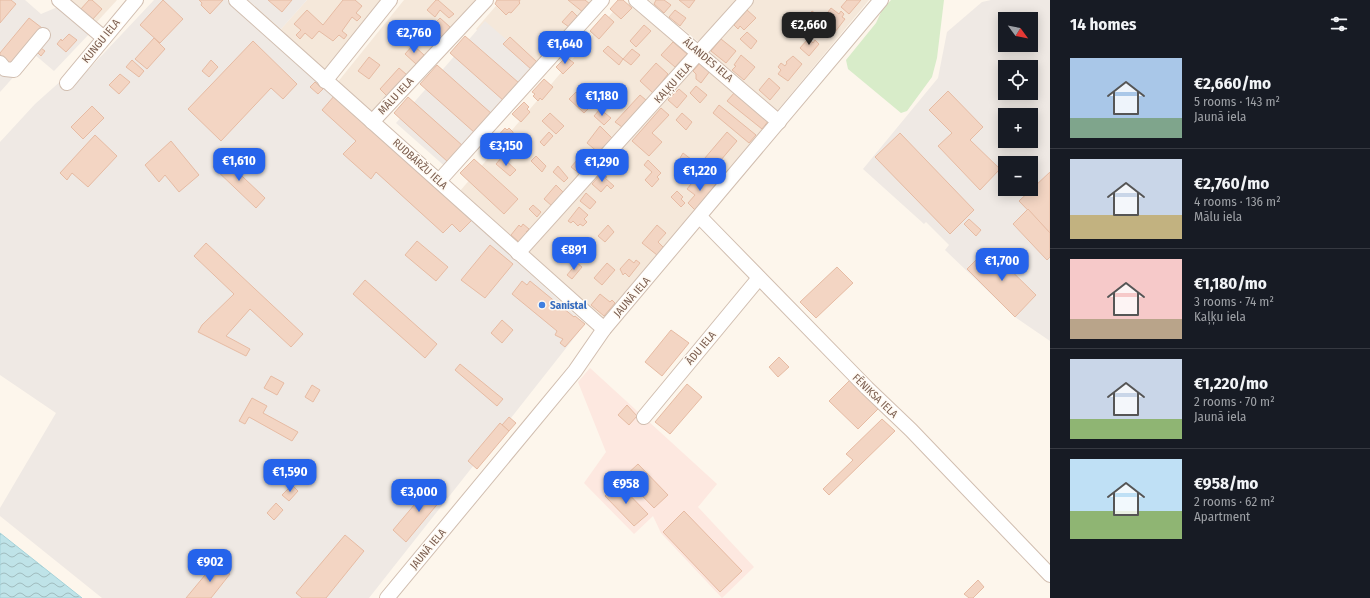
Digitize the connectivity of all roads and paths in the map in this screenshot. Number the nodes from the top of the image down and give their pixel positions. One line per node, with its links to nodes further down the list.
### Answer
1 (59, 0): 11 (street)
2 (136, 0): 11 (street, KUNGU IELA)
3 (236, 0): 14 (street, RUDBĀRŽU IELA)
4 (390, 0): 14 (street)
5 (486, 0): 16 (street, MĀLU IELA)
6 (602, 0): 18 (street)
7 (636, 0): 12 (street, ĀLANDES IELA)
8 (746, 0): 12 (street, KAĻĶU IELA)
9 (881, 0): 17 (street, JAUNĀ IELA)
10 (43, 35): 13 (street)
11 (104, 38): 15 (street, KUNGU IELA)
12 (700, 53): 17 (street, ĀLANDES IELA); 20 (street, KAĻĶU IELA)
13 (0, 63)
14 (325, 81): 16 (street, RUDBĀRŽU IELA)
15 (67, 83)
16 (372, 122): 18 (street, RUDBĀRŽU IELA)
17 (779, 122): 19 (street, JAUNĀ IELA)
18 (438, 181): 20 (street, RUDBĀRŽU IELA)
19 (700, 217): 21 (street, FĒNIKSA IELA); 22 (street, JAUNĀ IELA)
20 (518, 253): 22 (street, RUDBĀRŽU IELA)
21 (758, 278): 23 (street, ĀDU IELA); 24 (street, FĒNIKSA IELA)
22 (604, 329): 25 (street, JAUNĀ IELA)
23 (644, 417)
24 (1050, 575)
25 (387, 598)

